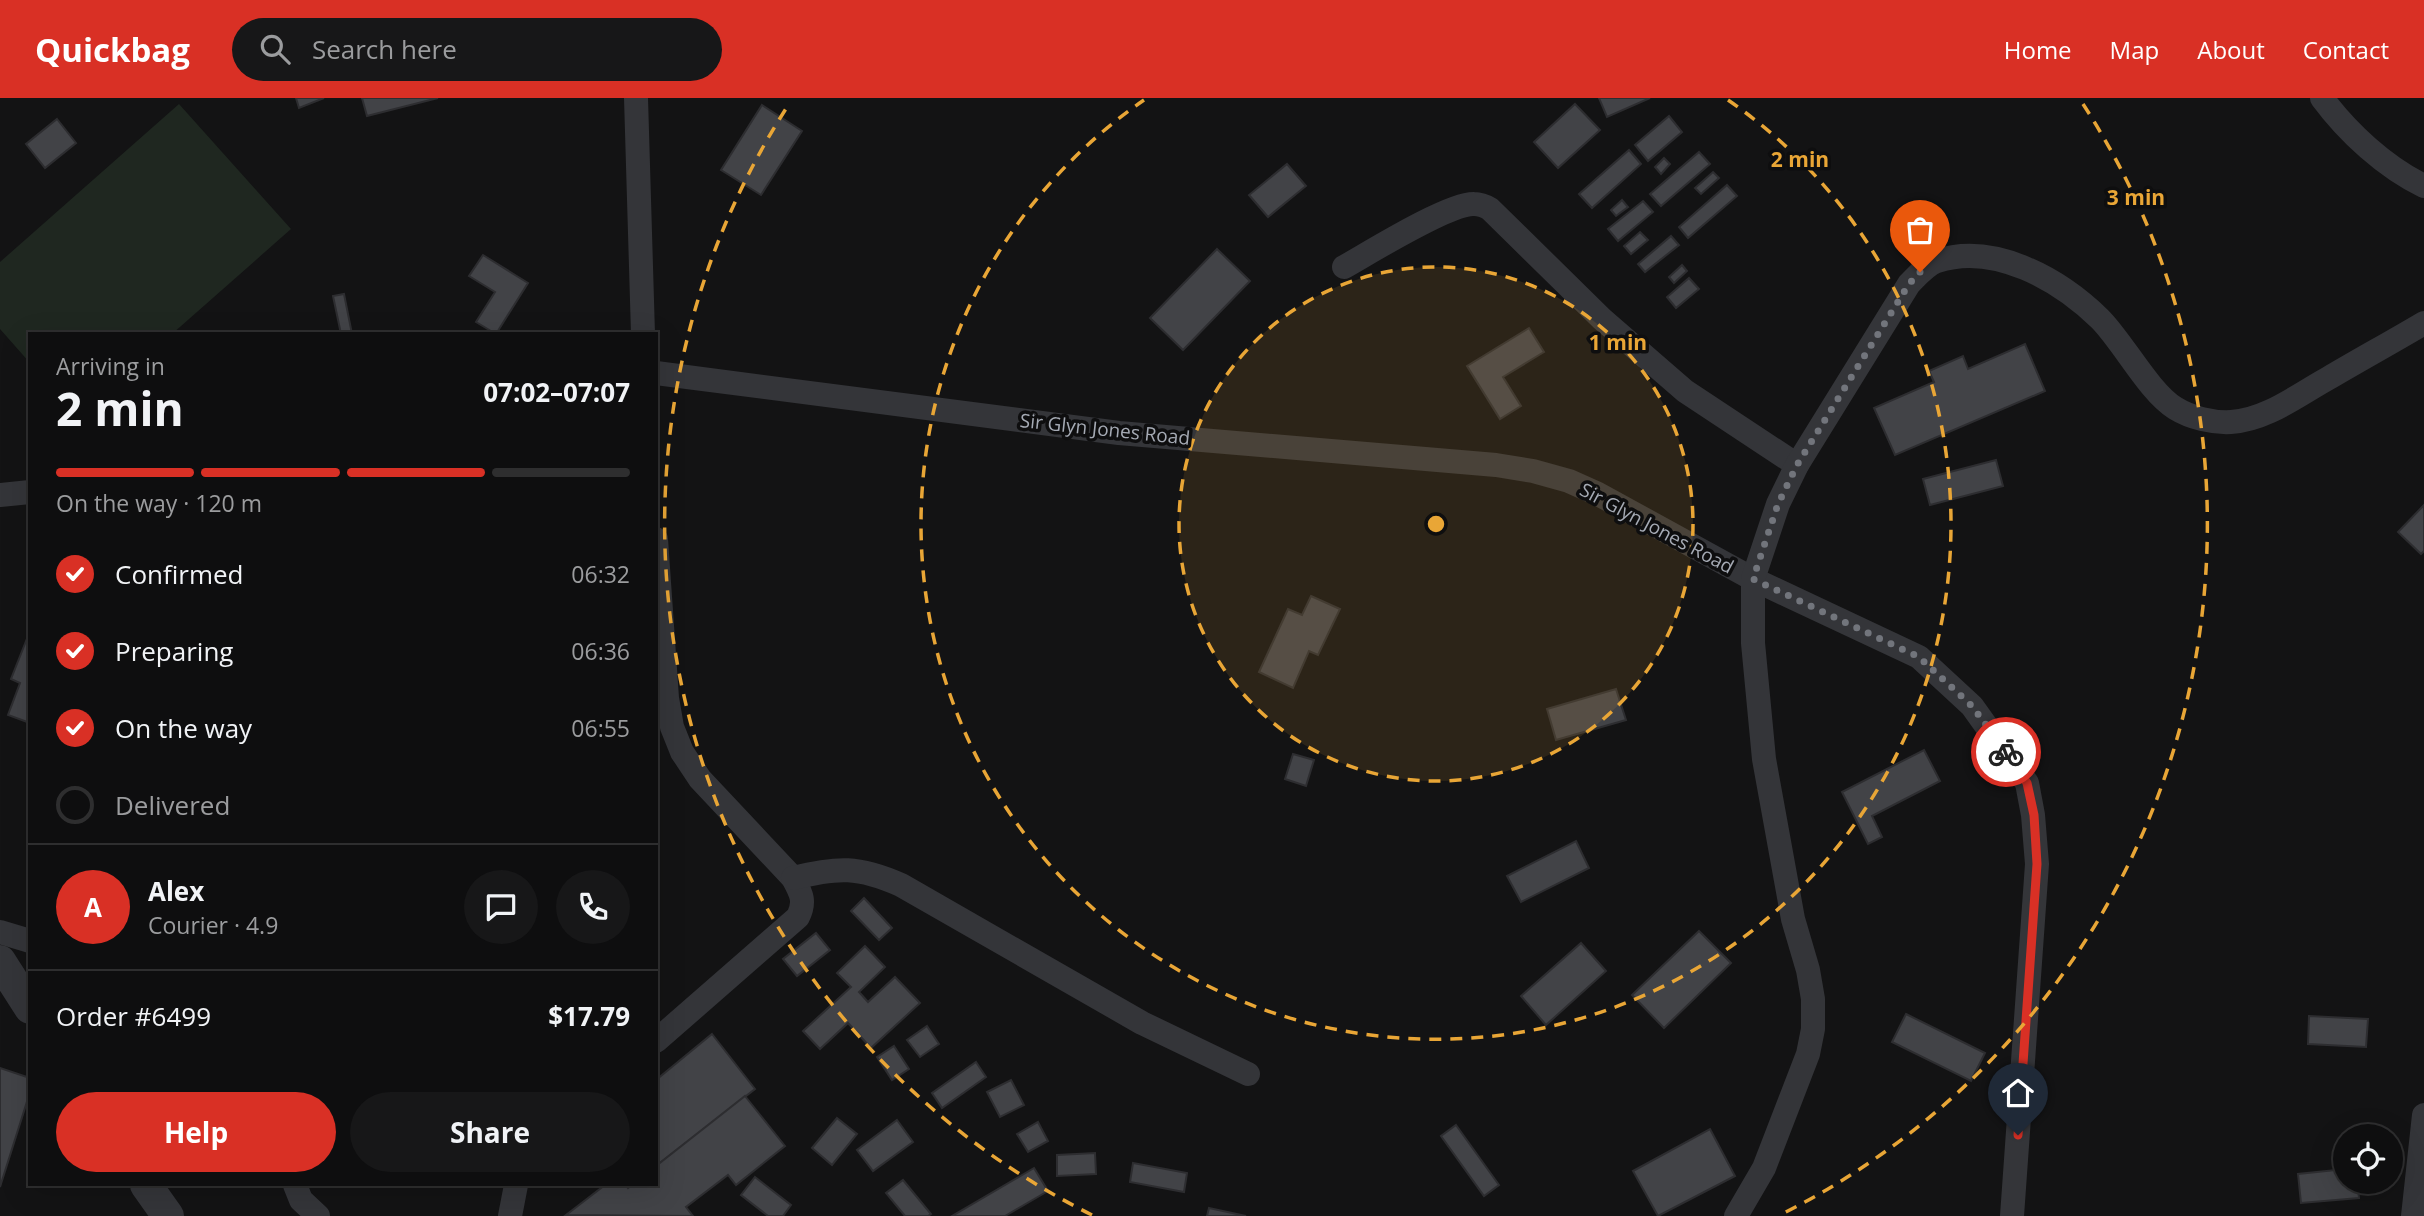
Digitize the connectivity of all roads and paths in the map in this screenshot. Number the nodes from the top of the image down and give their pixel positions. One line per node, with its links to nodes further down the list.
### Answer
1 (636, 98): 6 (street)
2 (2322, 98): 3 (street)
3 (2424, 186)
4 (1344, 267): 8 (street)
5 (2424, 323): 8 (street)
6 (643, 332)
7 (658, 373): 12 (street, Sir Glyn Jones Road)
8 (1797, 465): 12 (street)
9 (28, 492): 10 (street)
10 (0, 495)
11 (658, 568): 13 (street)
12 (1753, 579): 27 (street); 28 (street, Sir Glyn Jones Road)
13 (793, 878): 18 (street); 19 (street)
14 (0, 932): 15 (street)
15 (28, 940)
16 (0, 961): 17 (street)
17 (28, 1005)
18 (658, 1039)
19 (1248, 1074)
20 (2424, 1115): 29 (street)
21 (147, 1186): 24 (street)
22 (295, 1186): 25 (street)
23 (516, 1186): 26 (street)
24 (168, 1216)
25 (318, 1216)
26 (510, 1216)
27 (1736, 1216)
28 (2012, 1216)
29 (2413, 1216)

